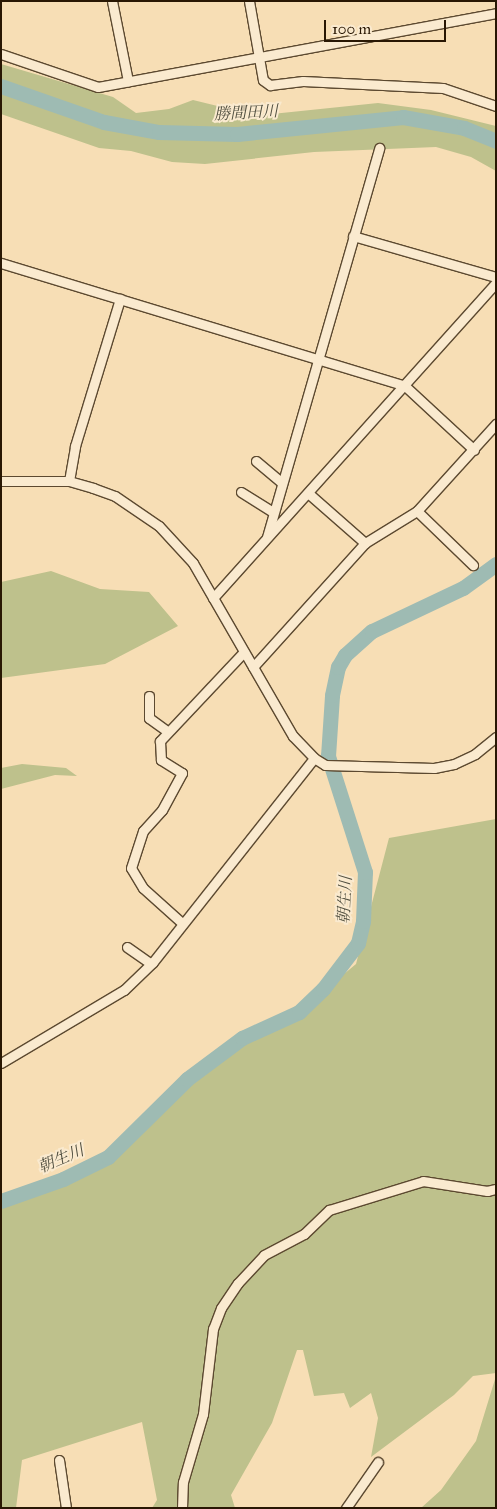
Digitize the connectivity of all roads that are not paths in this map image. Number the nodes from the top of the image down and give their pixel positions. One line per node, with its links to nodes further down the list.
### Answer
1 (112, 1): 6 (street)
2 (249, 1): 5 (street)
3 (496, 13): 5 (street)
4 (1, 54): 6 (street)
5 (259, 57): 6 (street); 7 (street)
6 (128, 81)
7 (496, 106)
8 (379, 148): 9 (street)
9 (353, 236): 11 (street); 14 (street)
10 (1, 263): 13 (street)
11 (496, 277)
12 (496, 283): 15 (street)
13 (120, 299): 14 (street); 20 (street)
14 (318, 357): 15 (street); 21 (street)
15 (404, 386): 17 (street); 23 (street)
16 (496, 424): 17 (street)
17 (474, 450): 25 (street)
18 (256, 461): 21 (street)
19 (1, 481): 20 (street)
20 (69, 481): 29 (street)
21 (280, 482): 24 (street)
22 (242, 492): 24 (street)
23 (308, 493): 26 (street); 27 (street)
24 (272, 511): 26 (street)
25 (417, 512): 27 (street); 28 (street)
26 (267, 537): 29 (street)
27 (365, 543): 31 (street)
28 (473, 565)
29 (214, 598): 30 (street)
30 (244, 652): 31 (street); 33 (street)
31 (253, 667): 35 (street)
32 (149, 696): 33 (street)
33 (166, 731): 36 (street)
34 (496, 737): 35 (street)
35 (314, 758): 36 (street)
36 (182, 924): 38 (street)
37 (127, 947): 38 (street)
38 (151, 964): 39 (street)
39 (1, 1063)
40 (496, 1189): 44 (street)
41 (59, 1460): 43 (street)
42 (378, 1462): 45 (street)
43 (66, 1508)
44 (182, 1508)
45 (346, 1508)

